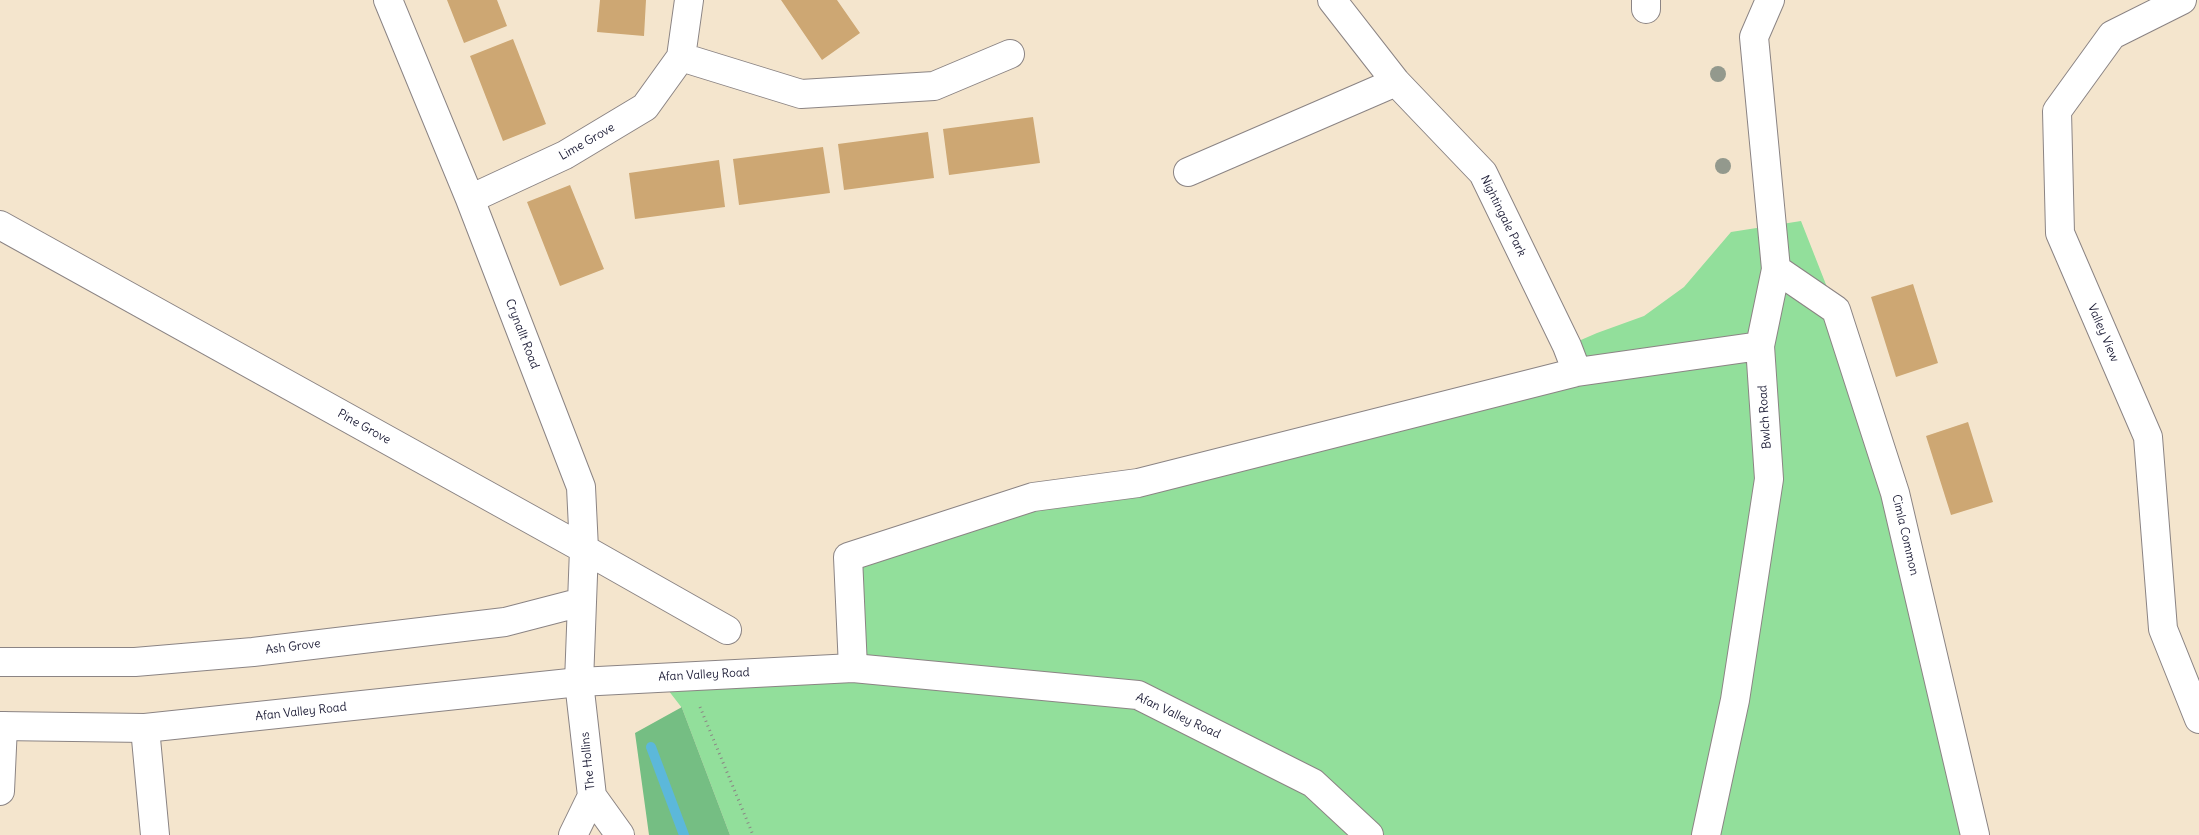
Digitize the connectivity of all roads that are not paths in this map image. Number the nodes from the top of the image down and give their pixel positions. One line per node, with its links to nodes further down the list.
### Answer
1 (388, 0): 10 (street, Crynallt Road)
2 (689, 0): 7 (street, Lime Grove)
3 (1334, 0): 8 (street, Nightingale Park)
4 (1770, 0): 12 (street, Bwlch Road)
5 (2182, 0): 21 (street, Valley View)
6 (1010, 54): 7 (street)
7 (681, 56): 10 (street, Lime Grove)
8 (1396, 82): 9 (street); 14 (street, Nightingale Park)
9 (1188, 172)
10 (470, 199): 15 (street, Crynallt Road)
11 (0, 225): 15 (street, Pine Grove)
12 (1776, 269): 13 (street, Bwlch Road); 31 (street, Cimla Common)
13 (1760, 346): 14 (street); 30 (street, Bwlch Road)
14 (1577, 372): 19 (street)
15 (584, 549): 16 (street, Crynallt Road); 17 (street, Pine Grove)
16 (582, 602): 18 (street, Ash Grove); 20 (street, Crynallt Road)
17 (727, 630)
18 (0, 662)
19 (853, 668): 20 (street, Afan Valley Road); 29 (street, Afan Valley Road)
20 (579, 682): 23 (street, Afan Valley Road); 25 (street, The Hollins)
21 (2199, 719)
22 (2, 726): 23 (street, Afan Valley Road); 24 (street)
23 (145, 728): 26 (street)
24 (0, 791)
25 (592, 796): 27 (street, The Hollins); 28 (street)
26 (155, 835)
27 (573, 835)
28 (620, 835)
29 (1369, 835)
30 (1706, 835)
31 (1975, 835)

